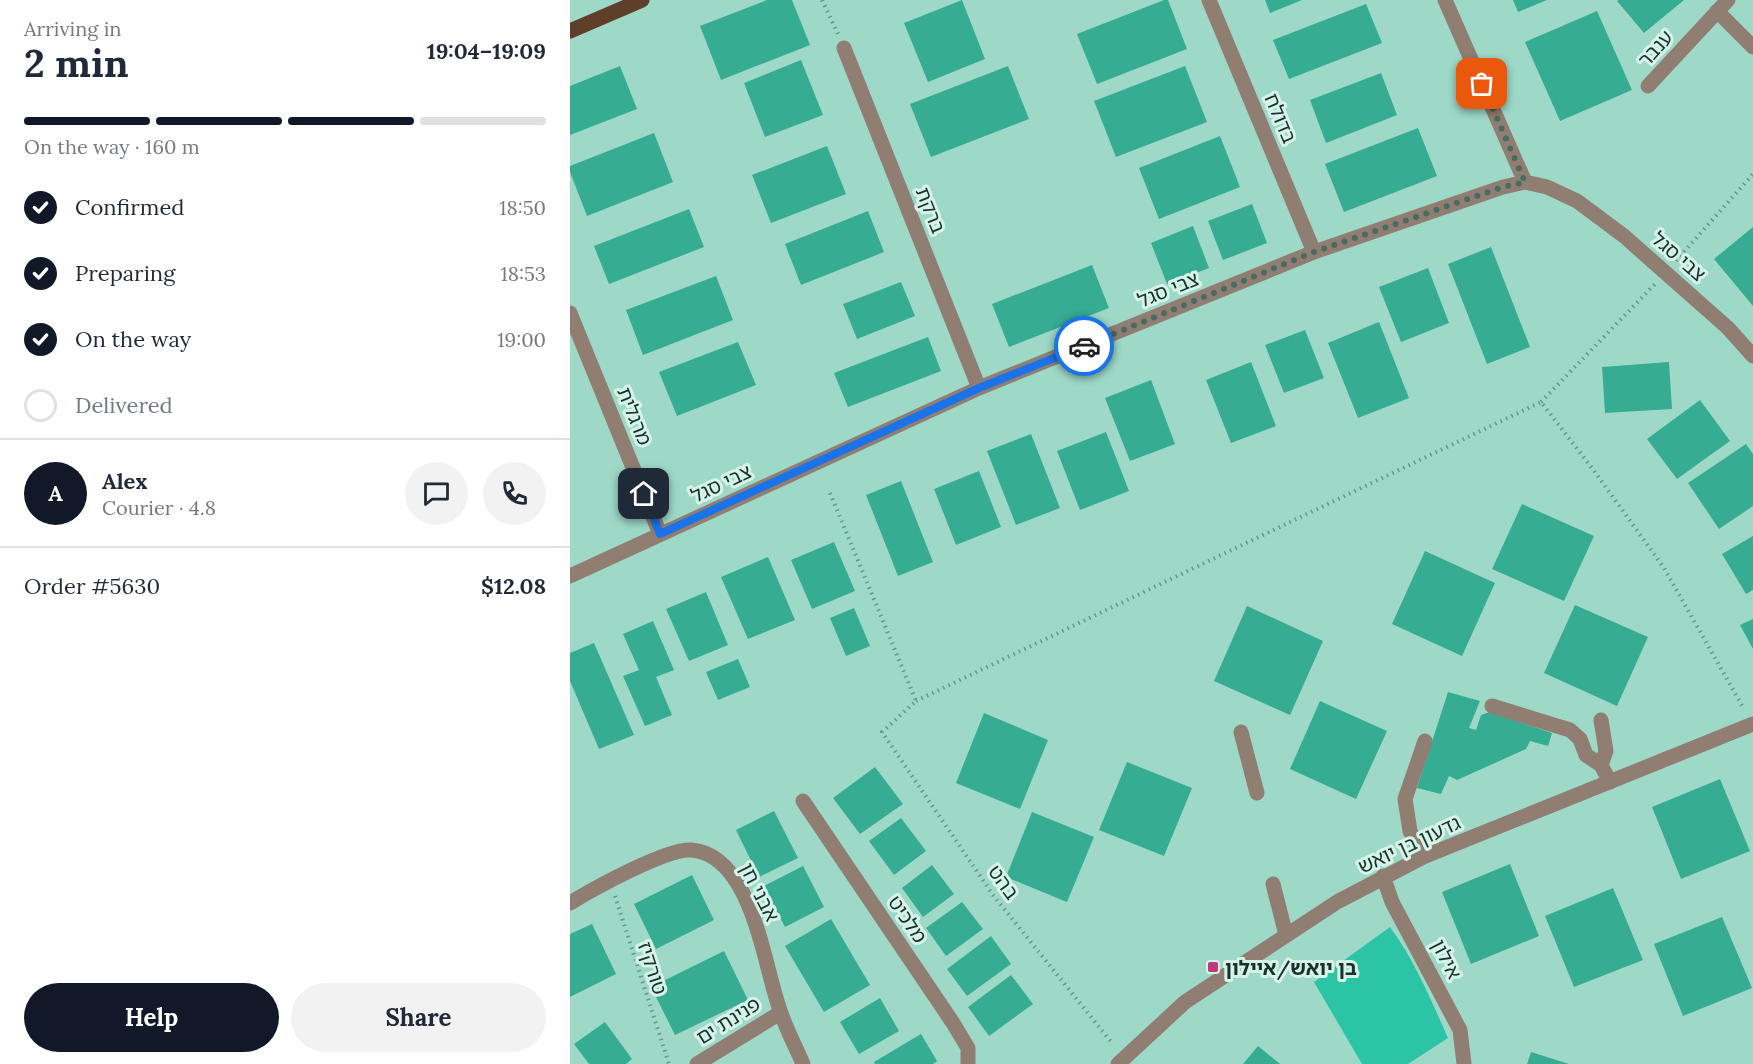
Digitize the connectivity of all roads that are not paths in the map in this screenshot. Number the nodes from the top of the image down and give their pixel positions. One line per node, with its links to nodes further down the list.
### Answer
1 (642, 0): 5 (main road)
2 (1209, 0): 10 (street, בדולח)
3 (1445, 0): 9 (street)
4 (1722, 5): 6 (street, ענבר); 8 (street, ענבר)
5 (570, 31)
6 (1753, 47)
7 (844, 48): 13 (street, ברקת)
8 (1648, 86)
9 (1525, 182): 10 (street, צבי סגל); 12 (street, צבי סגל)
10 (1314, 252): 13 (street, צבי סגל)
11 (570, 313): 14 (street, מרגלית)
12 (1753, 356)
13 (979, 388): 14 (street, צבי סגל)
14 (660, 534): 15 (street, צבי סגל)
15 (570, 576)
16 (1492, 706): 21 (street)
17 (1601, 720): 21 (street)
18 (1753, 724): 22 (street, גדעון בן יואש)
19 (1240, 732): 23 (street)
20 (1425, 741): 25 (street)
21 (1601, 765): 22 (street)
22 (1610, 782): 25 (street, גדעון בן יואש)
23 (1257, 792)
24 (803, 801): 33 (street, מלכיט)
25 (1423, 857): 26 (street, גדעון בן יואש)
26 (1383, 876): 29 (street, גדעון בן יואש); 35 (street, אילון)
27 (1273, 884): 29 (street)
28 (570, 903): 30 (street, אבני חן)
29 (1286, 935): 34 (street, גדעון בן יואש)
30 (780, 1012): 31 (street, פנינת ים); 32 (street, אבני חן)
31 (697, 1064)
32 (803, 1064)
33 (968, 1064)
34 (1118, 1064)
35 (1464, 1064)

